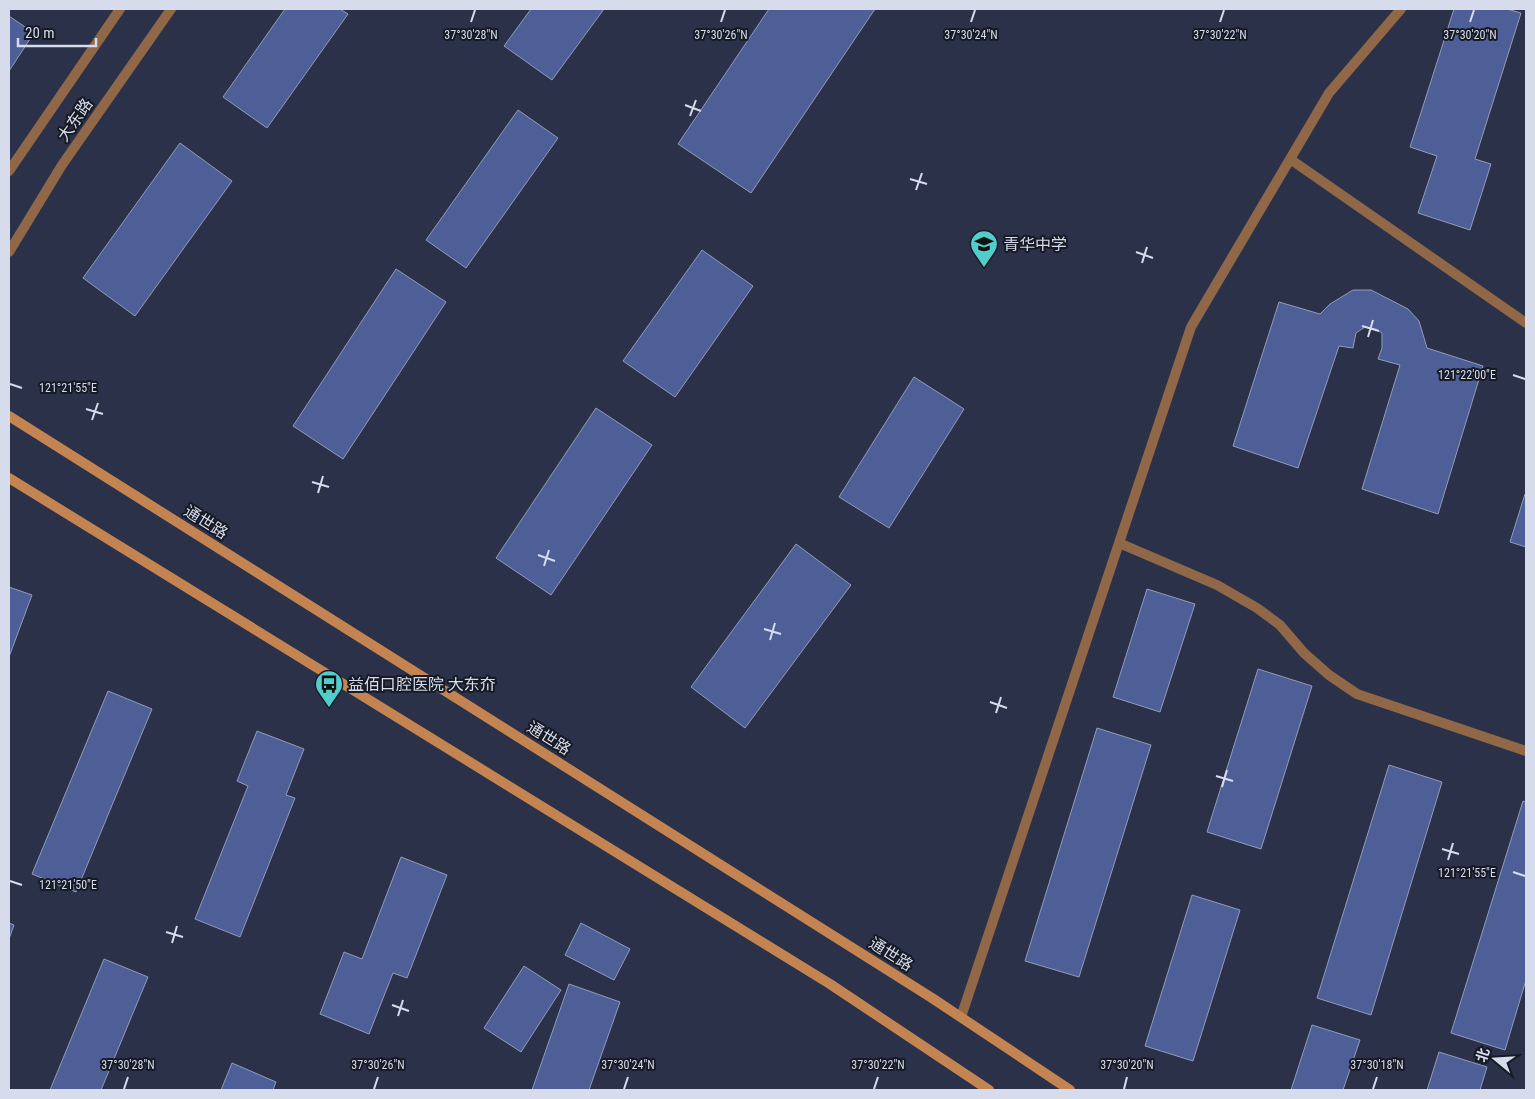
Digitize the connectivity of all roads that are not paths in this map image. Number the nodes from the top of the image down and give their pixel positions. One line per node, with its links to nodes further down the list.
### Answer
1 (120, 9): 5 (street, 大东路)
2 (171, 9): 6 (street, 大东路)
3 (1401, 9): 4 (street)
4 (1290, 159): 7 (street); 10 (street)
5 (9, 171)
6 (9, 252)
7 (1526, 323)
8 (9, 416): 12 (main road, 通世路)
9 (9, 478): 13 (main road)
10 (1119, 543): 11 (street); 12 (street)
11 (1526, 751)
12 (961, 1017): 14 (main road, 通世路)
13 (989, 1090)
14 (1070, 1090)

